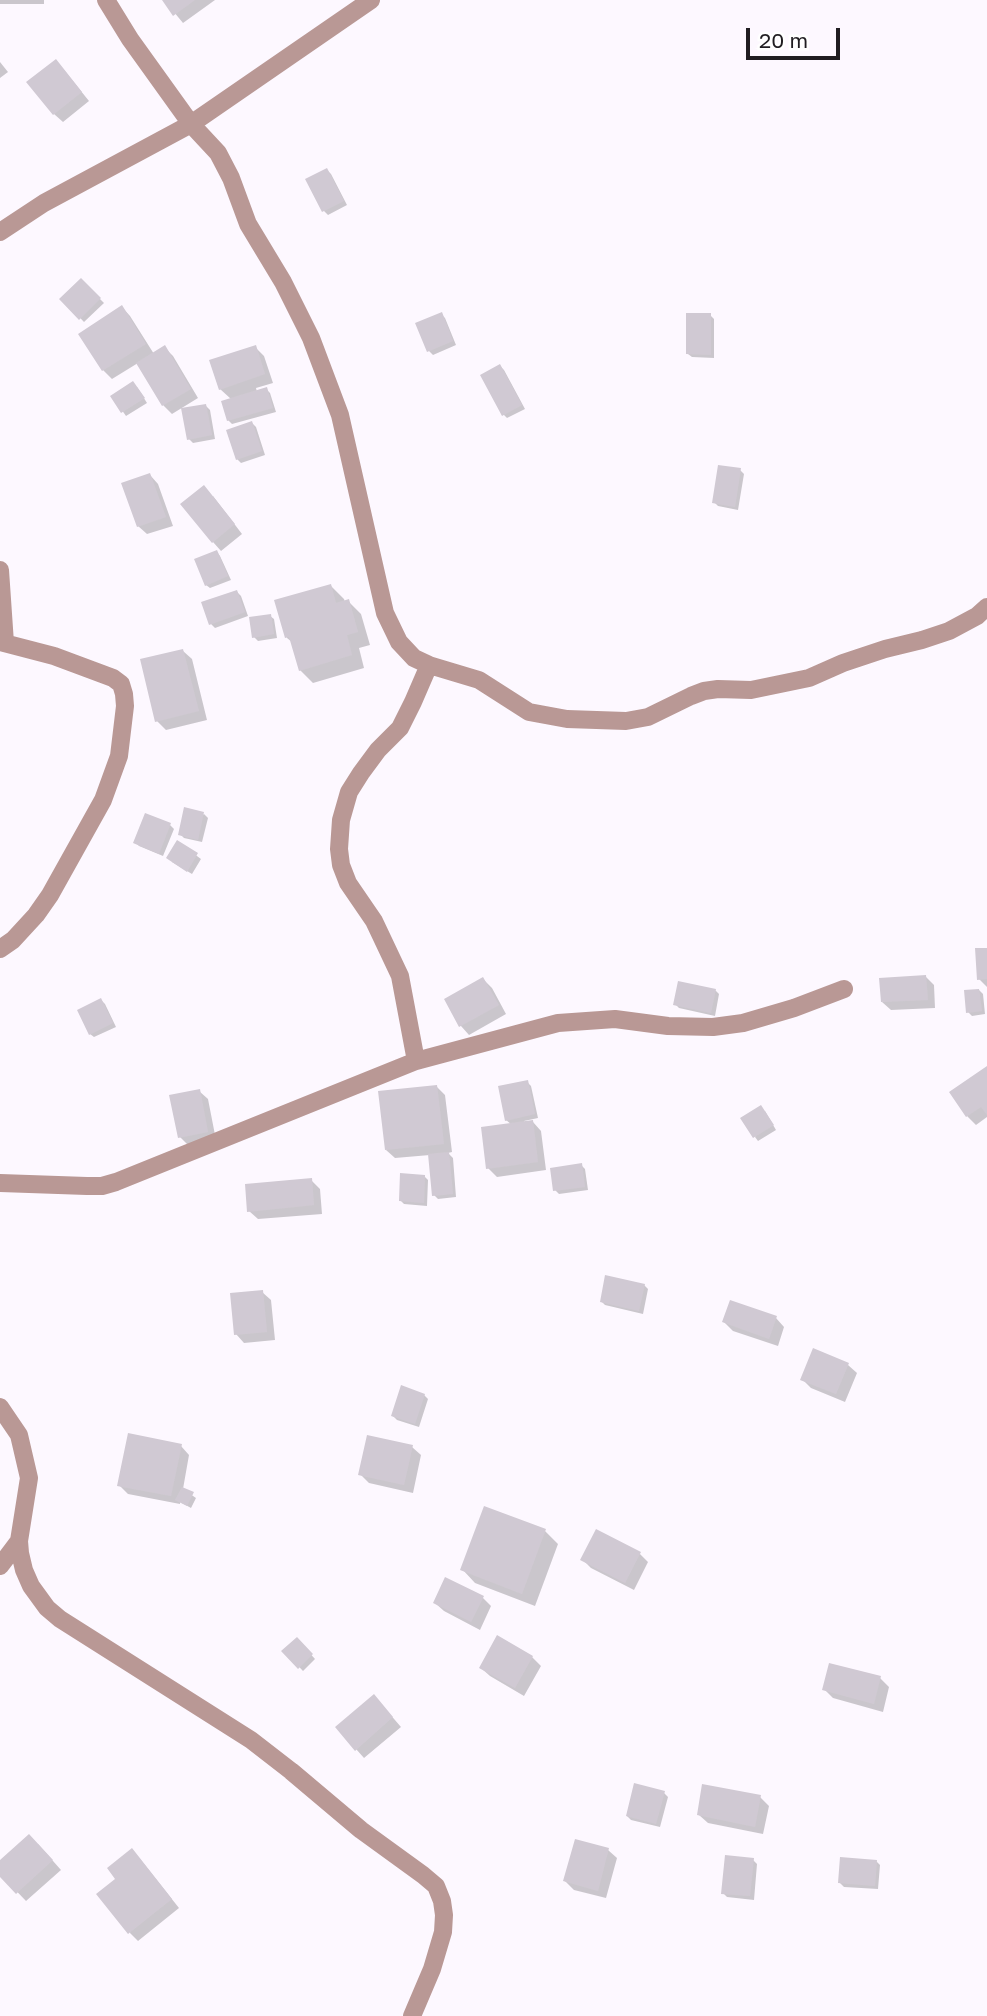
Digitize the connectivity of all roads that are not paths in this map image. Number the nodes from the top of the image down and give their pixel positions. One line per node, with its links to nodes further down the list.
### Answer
1 (106, 0): 3 (street)
2 (370, 0): 3 (street)
3 (191, 124): 4 (street); 8 (street)
4 (0, 232)
5 (0, 570): 7 (street)
6 (987, 607): 8 (street)
7 (3, 643): 9 (street)
8 (429, 665): 11 (street)
9 (0, 949)
10 (844, 989): 11 (street)
11 (416, 1061): 12 (street)
12 (0, 1183)
13 (0, 1407): 14 (street)
14 (19, 1541): 15 (street); 16 (street)
15 (0, 1566)
16 (412, 2016)

